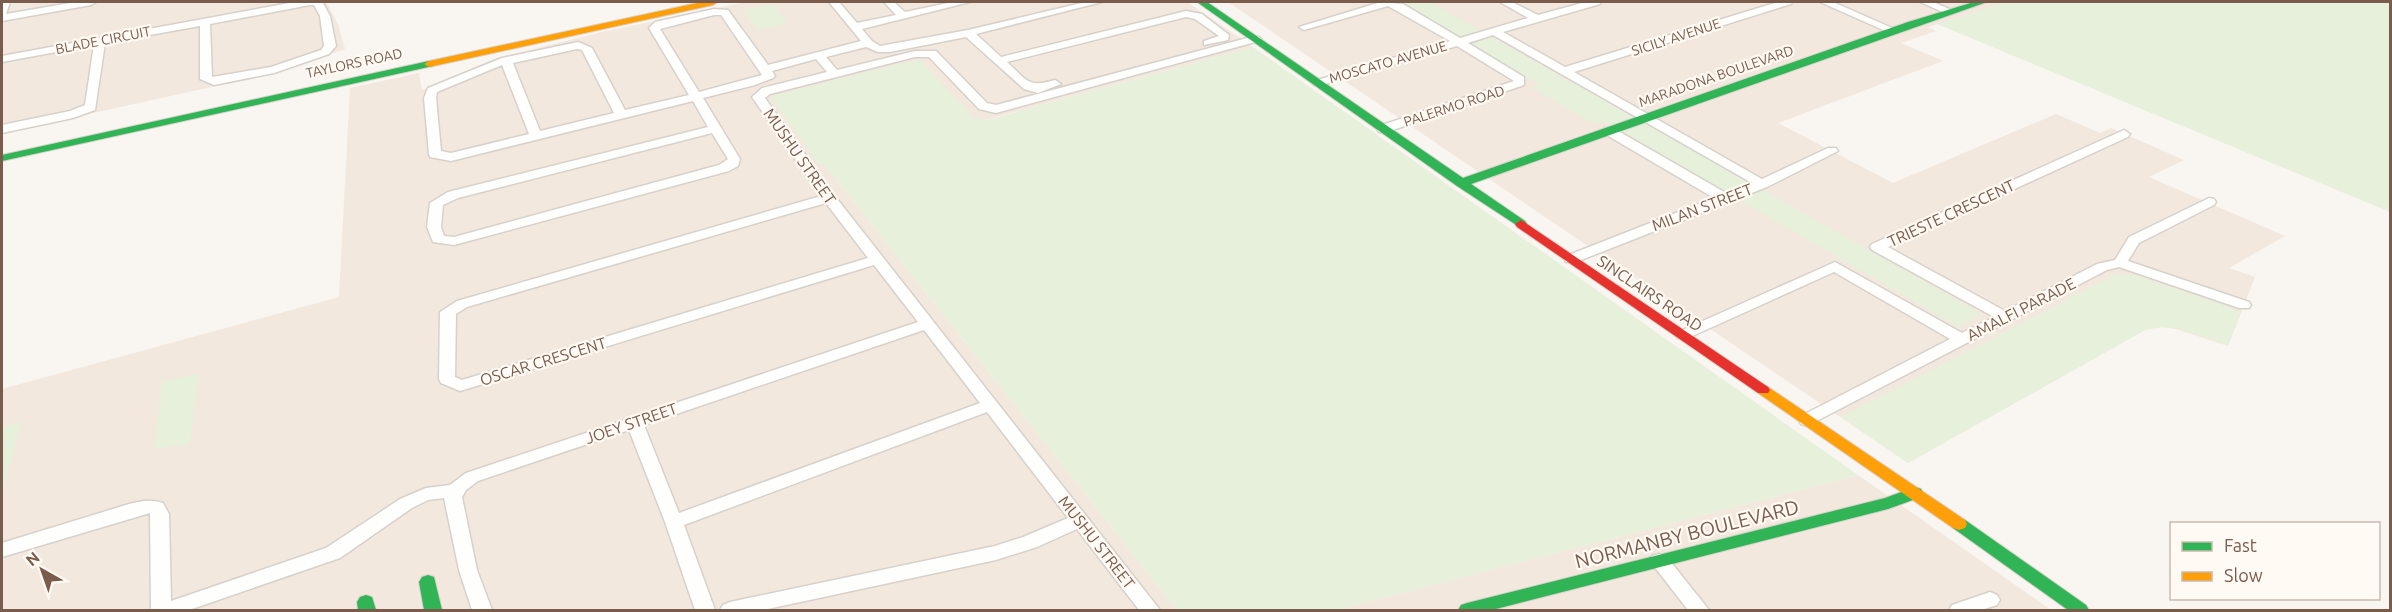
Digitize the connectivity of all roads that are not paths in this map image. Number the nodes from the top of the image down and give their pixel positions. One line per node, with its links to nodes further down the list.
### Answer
1 (4, 2): 17 (street)
2 (91, 2): 20 (street)
3 (310, 2): 22 (street, BLADE CIRCUIT); 22 (street, BLADE CIRCUIT)
4 (713, 2): 50 (street, TAYLORS ROAD)
5 (834, 2): 23 (street)
6 (889, 2): 19 (street)
7 (965, 2): 19 (street)
8 (1097, 2): 27 (street)
9 (1202, 2): 28 (street, SINCLAIRS ROAD)
10 (1387, 2): 24 (street); 30 (street)
11 (1505, 2): 21 (street)
12 (1596, 2): 21 (street, MOSCATO AVENUE)
13 (1787, 2): 37 (street, SICILY AVENUE)
14 (1826, 2): 26 (street)
15 (1925, 2): 18 (street)
16 (1982, 2): 18 (street, MARADONA BOULEVARD)
17 (2, 11)
18 (1949, 12): 26 (street, MARADONA BOULEVARD)
19 (903, 16): 23 (street)
20 (2, 18)
21 (1537, 19): 25 (street, MOSCATO AVENUE)
22 (205, 20): 29 (street, BLADE CIRCUIT)
23 (856, 27): 31 (street)
24 (1304, 27)
25 (1493, 31): 30 (street, MOSCATO AVENUE); 37 (street)
26 (1894, 31): 42 (street, MARADONA BOULEVARD)
27 (968, 33): 31 (street); 35 (street)
28 (1255, 39): 38 (street, MUSHU STREET); 39 (street, SINCLAIRS ROAD)
29 (100, 40): 33 (street, BLADE CIRCUIT); 43 (street)
30 (1458, 42): 39 (street, MOSCATO AVENUE); 45 (street, PALERMO ROAD)
31 (868, 43): 32 (street)
32 (819, 55): 36 (street); 38 (street)
33 (2, 59)
34 (507, 60): 41 (street); 48 (street); 48 (street)
35 (999, 61): 35 (street)
36 (765, 69): 40 (street); 40 (street)
37 (1564, 71): 42 (street)
38 (834, 74): 53 (street, MUSHU STREET)
39 (1318, 83): 45 (street, SINCLAIRS ROAD)
40 (696, 97): 41 (street); 44 (street)
41 (621, 116): 48 (street)
42 (1647, 118): 46 (street, MARADONA BOULEVARD); 52 (street)
43 (2, 129)
44 (715, 129): 44 (street)
45 (1383, 129): 51 (street, SINCLAIRS ROAD)
46 (1609, 131): 51 (street, MARADONA BOULEVARD); 54 (street)
47 (2124, 134): 60 (street, TRIESTE CRESCENT)
48 (536, 137)
49 (1832, 152): 52 (street, MILAN STREET)
50 (2, 158)
51 (1461, 183): 56 (street, SINCLAIRS ROAD)
52 (1762, 184): 54 (street, MILAN STREET)
53 (829, 198): 57 (street, MUSHU STREET); 57 (street, OSCAR CRESCENT)
54 (1724, 198): 56 (street, MILAN STREET)
55 (2209, 202): 58 (street)
56 (1571, 259): 62 (street, SINCLAIRS ROAD)
57 (877, 260): 61 (street, MUSHU STREET)
58 (2120, 263): 59 (street); 60 (street, AMALFI PARADE)
59 (2244, 305)
60 (2005, 317): 63 (street, AMALFI PARADE)
61 (928, 324): 64 (street, MUSHU STREET); 66 (street, JOEY STREET)
62 (1683, 335): 63 (street); 65 (street, SINCLAIRS ROAD)
63 (1962, 339): 65 (street, AMALFI PARADE)
64 (990, 405): 69 (street, MUSHU STREET); 70 (street)
65 (1807, 420): 68 (street, SINCLAIRS ROAD)
66 (634, 422): 67 (street, JOEY STREET); 70 (street)
67 (454, 491): 77 (street); 79 (street)
68 (1915, 493): 72 (street, NORMANBY BOULEVARD); 86 (street, SINCLAIRS ROAD)
69 (1080, 520): 81 (street); 82 (street, MUSHU STREET)
70 (674, 522): 80 (street)
71 (2, 550): 76 (street)
72 (1659, 561): 75 (street, NORMANBY BOULEVARD); 84 (street)
73 (428, 582): 78 (street)
74 (1990, 600): 85 (street)
75 (1514, 605): 83 (street, NORMANBY BOULEVARD)
76 (161, 610)
77 (168, 610)
78 (433, 610)
79 (482, 610)
80 (705, 610)
81 (730, 610)
82 (1150, 610)
83 (1467, 610)
84 (1699, 610)
85 (1959, 610)
86 (2080, 610)

